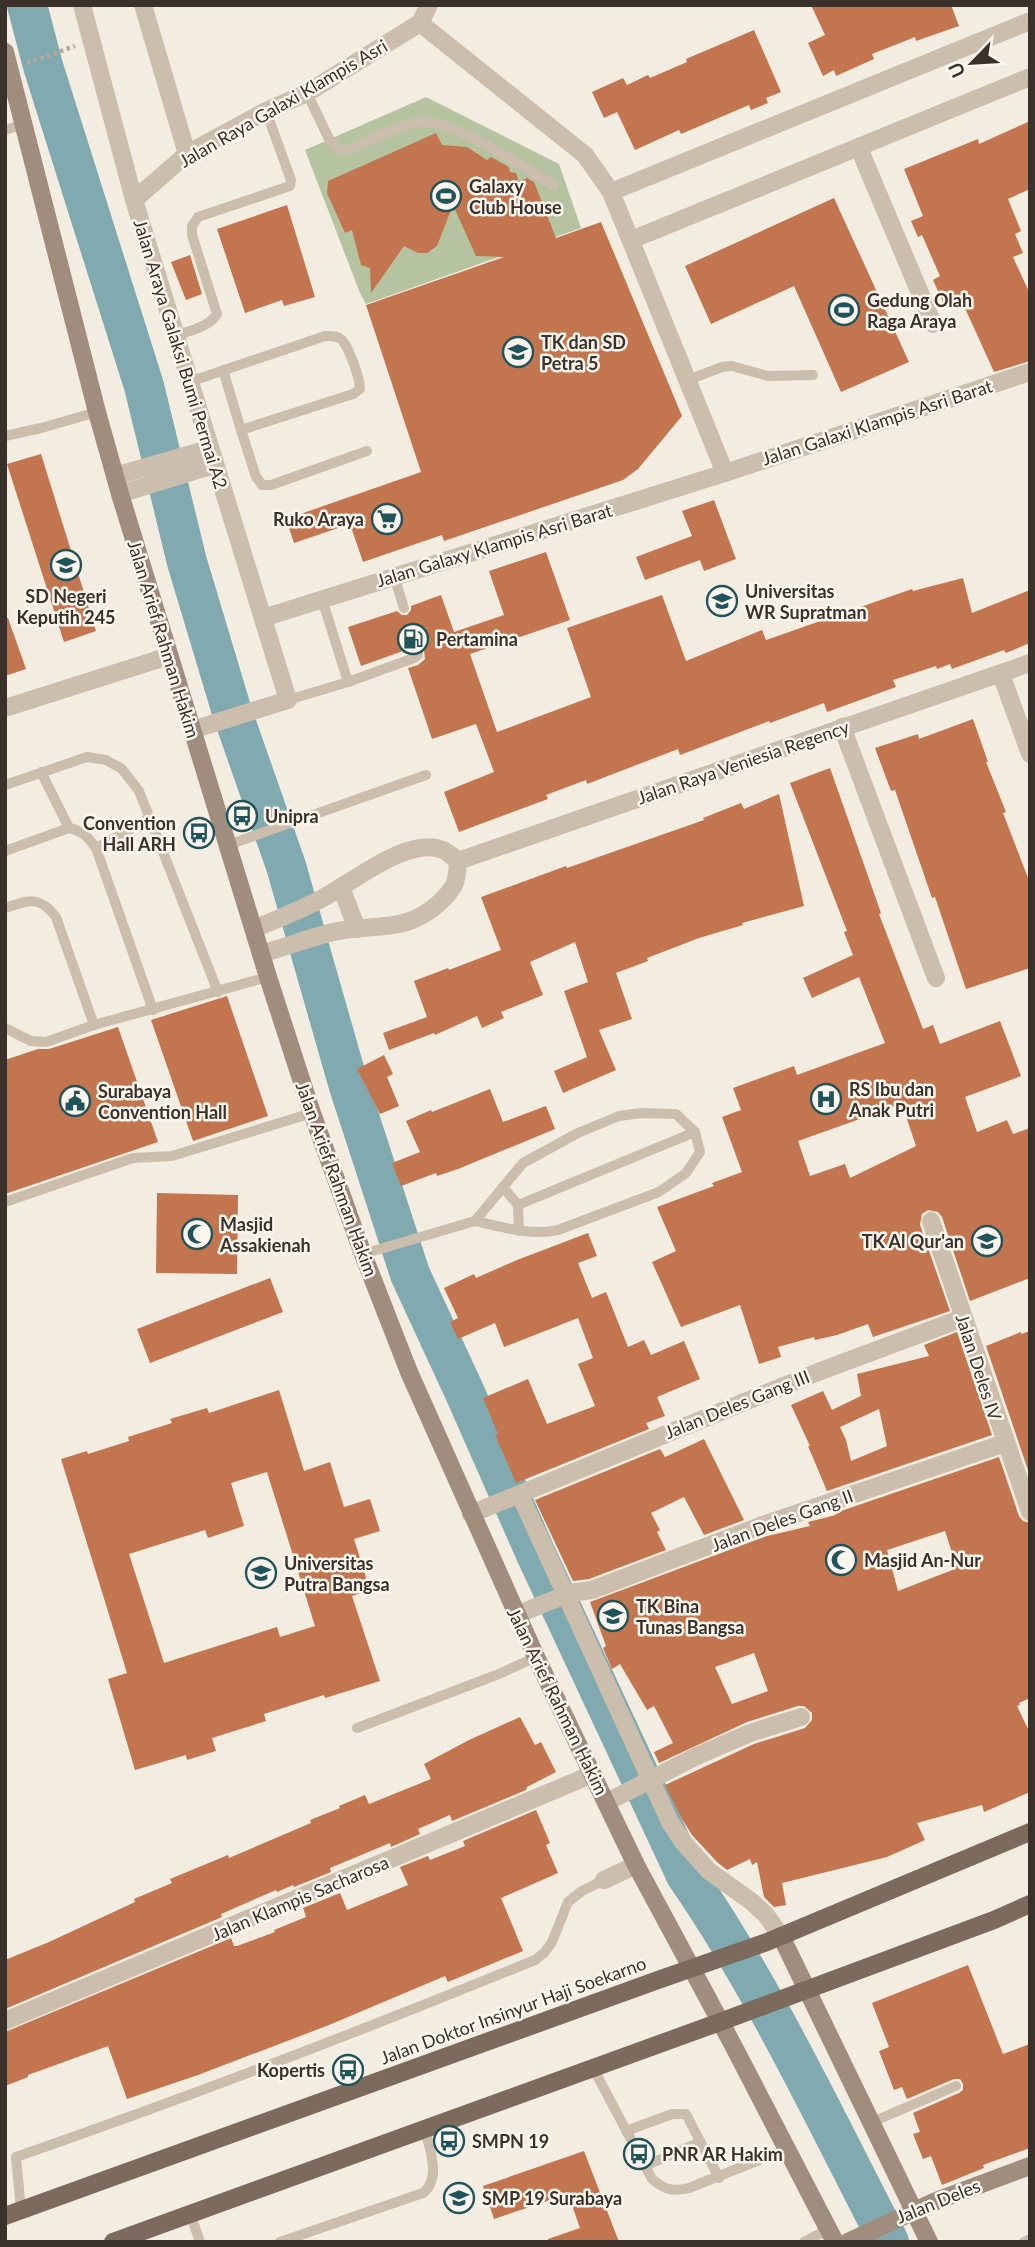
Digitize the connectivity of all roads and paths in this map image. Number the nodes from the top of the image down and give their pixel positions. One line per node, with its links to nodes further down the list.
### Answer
1 (82, 5): 18 (street, Jalan Araya Galaksi Bumi Permai A2)
2 (143, 5): 15 (street)
3 (429, 5): 5 (street, Jalan Raya Galaxi Klampis Asri)
4 (1030, 21): 17 (street)
5 (419, 23): 10 (street, Jalan Raya Galaxi Klampis Asri); 17 (street)
6 (74, 46): 8 (path)
7 (5, 52): 12 (main road, Jalan Arief Rahman Hakim)
8 (27, 63)
9 (1030, 78): 14 (street)
10 (307, 93): 11 (street, Jalan Raya Galaxi Klampis Asri); 16 (lane)
11 (266, 111): 15 (street, Jalan Raya Galaxi Klampis Asri); 21 (lane)
12 (24, 124): 13 (lane); 27 (main road, Jalan Arief Rahman Hakim)
13 (5, 130)
14 (859, 148): 19 (street); 20 (street)
15 (187, 155): 18 (street, Jalan Raya Galaxi Klampis Asri)
16 (554, 185)
17 (611, 192): 19 (street)
18 (134, 200): 21 (street, Jalan Araya Galaksi Bumi Permai A2)
19 (631, 240): 25 (street)
20 (933, 324)
21 (175, 335): 26 (street, Jalan Araya Galaksi Bumi Permai A2)
22 (223, 370): 26 (lane); 28 (lane); 28 (lane)
23 (1030, 372): 32 (street, Jalan Galaxi Klampis Asri Barat)
24 (813, 375): 25 (lane)
25 (688, 380): 32 (street)
26 (189, 382): 31 (street, Jalan Araya Galaksi Bumi Permai A2)
27 (97, 412): 29 (lane); 33 (main road, Jalan Arief Rahman Hakim)
28 (241, 430): 30 (lane)
29 (5, 436)
30 (367, 451)
31 (212, 457): 34 (street); 39 (street, Jalan Araya Galaksi Bumi Permai A2)
32 (725, 473): 36 (street, Jalan Galaxy Klampis Asri Barat)
33 (115, 475): 34 (street); 35 (main road, Jalan Arief Rahman Hakim)
34 (144, 477): 35 (street)
35 (120, 494): 41 (main road, Jalan Arief Rahman Hakim)
36 (394, 576): 37 (street, Jalan Galaxy Klampis Asri Barat); 38 (lane)
37 (322, 599): 39 (street, Jalan Galaxy Klampis Asri Barat); 44 (lane)
38 (404, 608)
39 (263, 618): 45 (street, Jalan Araya Galaksi Bumi Permai A2)
40 (416, 646): 44 (lane)
41 (169, 656): 46 (street); 48 (main road, Jalan Arief Rahman Hakim)
42 (1030, 663): 43 (street, Jalan Raya Veniesia Regency)
43 (1001, 674): 47 (street, Jalan Raya Veniesia Regency); 49 (street)
44 (348, 682): 45 (lane)
45 (288, 699): 48 (street)
46 (5, 708)
47 (842, 727): 58 (street, Jalan Raya Veniesia Regency); 65 (street)
48 (192, 730): 55 (main road, Jalan Arief Rahman Hakim)
49 (1030, 754)
50 (41, 772): 52 (lane); 53 (lane); 54 (lane)
51 (426, 775): 55 (lane)
52 (5, 785)
53 (149, 818): 56 (lane); 66 (lane)
54 (69, 828): 56 (lane); 57 (lane)
55 (228, 845): 61 (main road, Jalan Arief Rahman Hakim)
56 (96, 848): 67 (lane)
57 (5, 851)
58 (457, 861): 59 (street); 62 (street)
59 (341, 887): 61 (street); 62 (street)
60 (5, 908): 68 (lane)
61 (254, 929): 63 (main road, Jalan Arief Rahman Hakim)
62 (357, 929): 63 (street)
63 (261, 954): 64 (main road, Jalan Arief Rahman Hakim)
64 (268, 976): 66 (lane); 70 (main road, Jalan Arief Rahman Hakim)
65 (936, 978)
66 (218, 992): 67 (lane)
67 (153, 1010): 68 (lane)
68 (94, 1025): 69 (lane)
69 (5, 1028)
70 (312, 1112): 73 (lane); 78 (main road, Jalan Arief Rahman Hakim)
71 (695, 1132): 72 (lane); 74 (lane); 77 (lane)
72 (503, 1187): 74 (lane); 75 (lane)
73 (5, 1202)
74 (518, 1205): 77 (lane)
75 (475, 1221): 77 (lane); 78 (lane)
76 (931, 1221): 79 (street, Jalan Deles IV)
77 (519, 1231)
78 (363, 1254): 83 (main road, Jalan Arief Rahman Hakim)
79 (963, 1318): 80 (street, Jalan Deles IV); 81 (street, Jalan Deles Gang III)
80 (1005, 1443): 82 (street, Jalan Deles IV); 84 (street, Jalan Deles Gang II)
81 (517, 1496): 83 (street, Jalan Deles Gang III); 84 (street)
82 (1030, 1512)
83 (471, 1514): 85 (main road, Jalan Arief Rahman Hakim)
84 (563, 1595): 85 (street, Jalan Deles Gang II); 90 (street)
85 (516, 1615): 86 (main road, Jalan Arief Rahman Hakim)
86 (536, 1657): 88 (lane); 89 (main road, Jalan Arief Rahman Hakim)
87 (801, 1717): 90 (street)
88 (356, 1728)
89 (593, 1774): 91 (main road, Jalan Arief Rahman Hakim); 99 (street, Jalan Klampis Sacharosa)
90 (647, 1781): 91 (street); 96 (street)
91 (612, 1800): 93 (main road, Jalan Arief Rahman Hakim)
92 (1030, 1832): 96 (main road, Jalan Doktor Insinyur Haji Soekarno)
93 (636, 1865): 94 (street); 97 (main road, Jalan Arief Rahman Hakim)
94 (604, 1880): 108 (lane)
95 (1030, 1904): 98 (main road)
96 (774, 1939): 97 (main road, Jalan Doktor Insinyur Haji Soekarno); 98 (main road)
97 (692, 1968): 100 (main road, Jalan Arief Rahman Hakim); 112 (main road, Jalan Doktor Insinyur Haji Soekarno)
98 (801, 1993): 100 (main road); 103 (main road)
99 (5, 2021)
100 (720, 2022): 101 (main road); 107 (main road, Jalan Arief Rahman Hakim)
101 (593, 2068): 104 (main road); 105 (lane)
102 (956, 2086): 103 (lane)
103 (870, 2123): 114 (main road)
104 (425, 2129): 113 (main road); 120 (lane)
105 (626, 2131): 106 (lane); 109 (lane)
106 (700, 2142): 109 (lane); 111 (lane)
107 (787, 2149): 111 (lane); 115 (main road, Jalan Arief Rahman Hakim)
108 (11, 2159): 112 (lane)
109 (645, 2166): 111 (lane)
110 (1030, 2166): 114 (main road, Jalan Deles)
111 (719, 2178)
112 (13, 2213)
113 (190, 2213): 118 (main road); 119 (lane)
114 (905, 2214): 117 (main road, Jalan Deles); 122 (main road)
115 (832, 2235): 121 (lane)
116 (1030, 2239): 123 (lane)
117 (852, 2240)
118 (113, 2242)
119 (200, 2242)
120 (280, 2242)
121 (804, 2242)
122 (929, 2242)
123 (1024, 2242)

